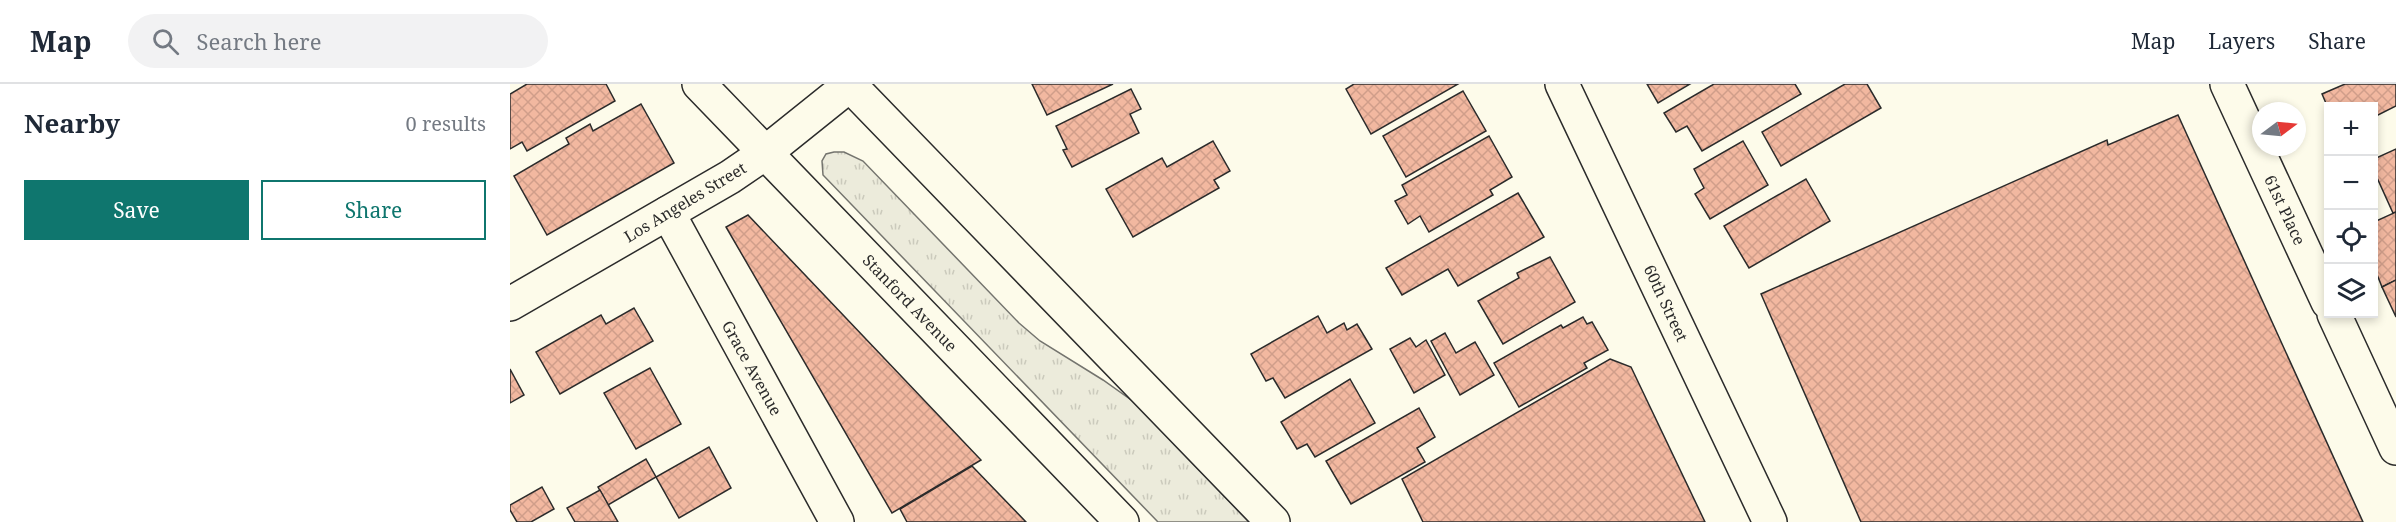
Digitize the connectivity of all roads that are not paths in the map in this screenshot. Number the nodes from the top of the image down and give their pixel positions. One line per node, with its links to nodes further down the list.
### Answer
1 (699, 84): 5 (street, Stanford Avenue)
2 (850, 84): 5 (street, Los Angeles Street); 13 (street)
3 (1562, 84): 14 (street, 60th Street)
4 (2227, 84): 7 (street, 61st Place)
5 (765, 153): 6 (street, Los Angeles Street); 12 (street, Stanford Avenue)
6 (668, 213): 8 (street, Los Angeles Street); 11 (street, Grace Avenue)
7 (2324, 293)
8 (510, 304)
9 (2336, 318): 10 (street)
10 (2396, 448)
11 (837, 522)
12 (1122, 522)
13 (1273, 522)
14 (1770, 522)

